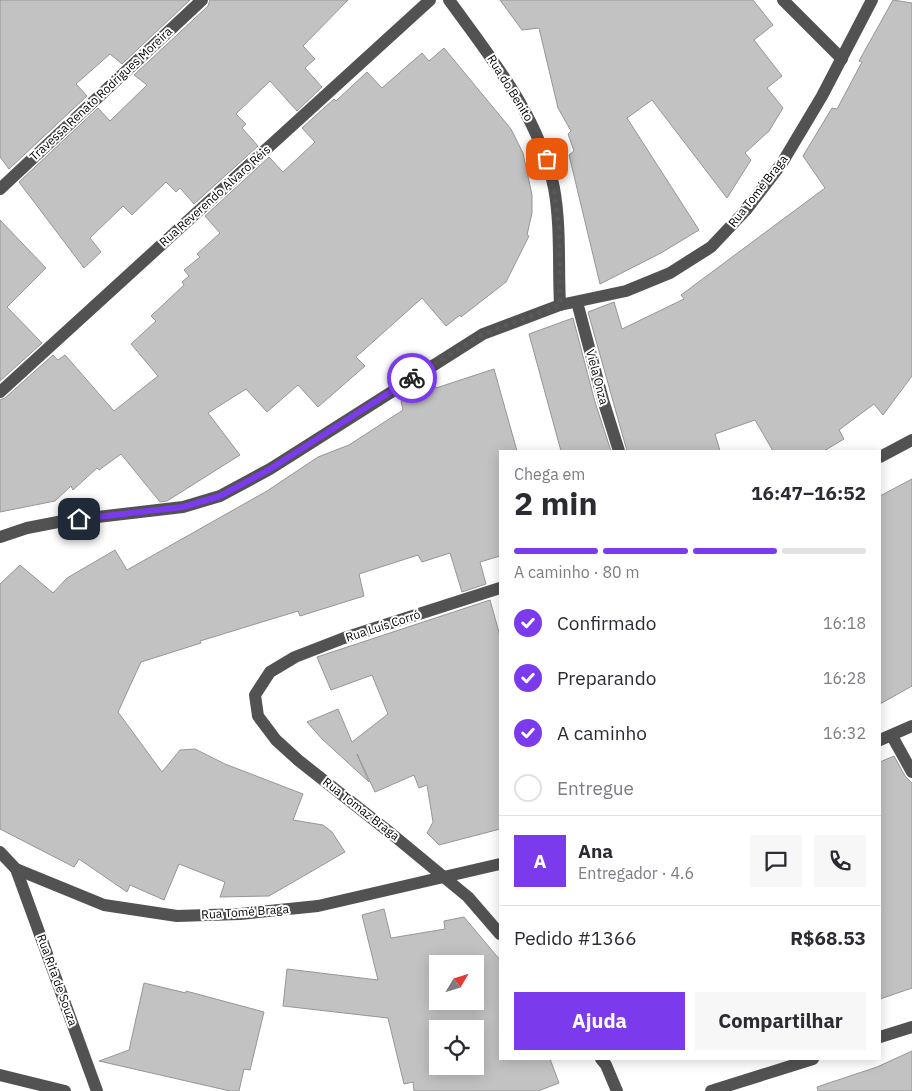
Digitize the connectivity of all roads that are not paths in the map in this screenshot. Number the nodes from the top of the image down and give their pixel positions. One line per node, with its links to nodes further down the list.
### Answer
1 (202, 0): 7 (street, Travessa Renato Rodrigues Moreira)
2 (430, 0): 10 (street, Rua Reverendo Alvaro Réis)
3 (449, 0): 9 (street, Rua do Benito)
4 (784, 0): 6 (street)
5 (872, 0): 6 (street, Rua Tomé Braga)
6 (842, 59): 8 (street, Rua Tomé Braga)
7 (0, 189)
8 (576, 302): 9 (street, Rua Tomé Braga); 12 (street, Viela Onza)
9 (560, 305): 14 (street, Rua Tomé Braga)
10 (0, 392)
11 (912, 440): 13 (street)
12 (619, 450)
13 (881, 456)
14 (0, 537)
15 (499, 588): 16 (street, Rua Luís Corró)
16 (270, 672): 23 (street, Rua Tomaz Braga)
17 (912, 726): 18 (street)
18 (886, 738): 19 (street)
19 (912, 772)
20 (0, 852): 22 (street, Rua Tomé Braga)
21 (499, 864): 23 (street, Rua Tomé Braga)
22 (16, 869): 23 (street, Rua Tomé Braga); 31 (street, Rua Rita de Souza)
23 (445, 877): 24 (street, Rua Tomaz Braga)
24 (499, 933)
25 (912, 1027): 26 (street)
26 (881, 1037)
27 (602, 1060): 32 (street)
28 (811, 1060): 33 (street)
29 (0, 1076): 30 (street)
30 (65, 1091)
31 (97, 1091)
32 (617, 1091)
33 (711, 1091)

